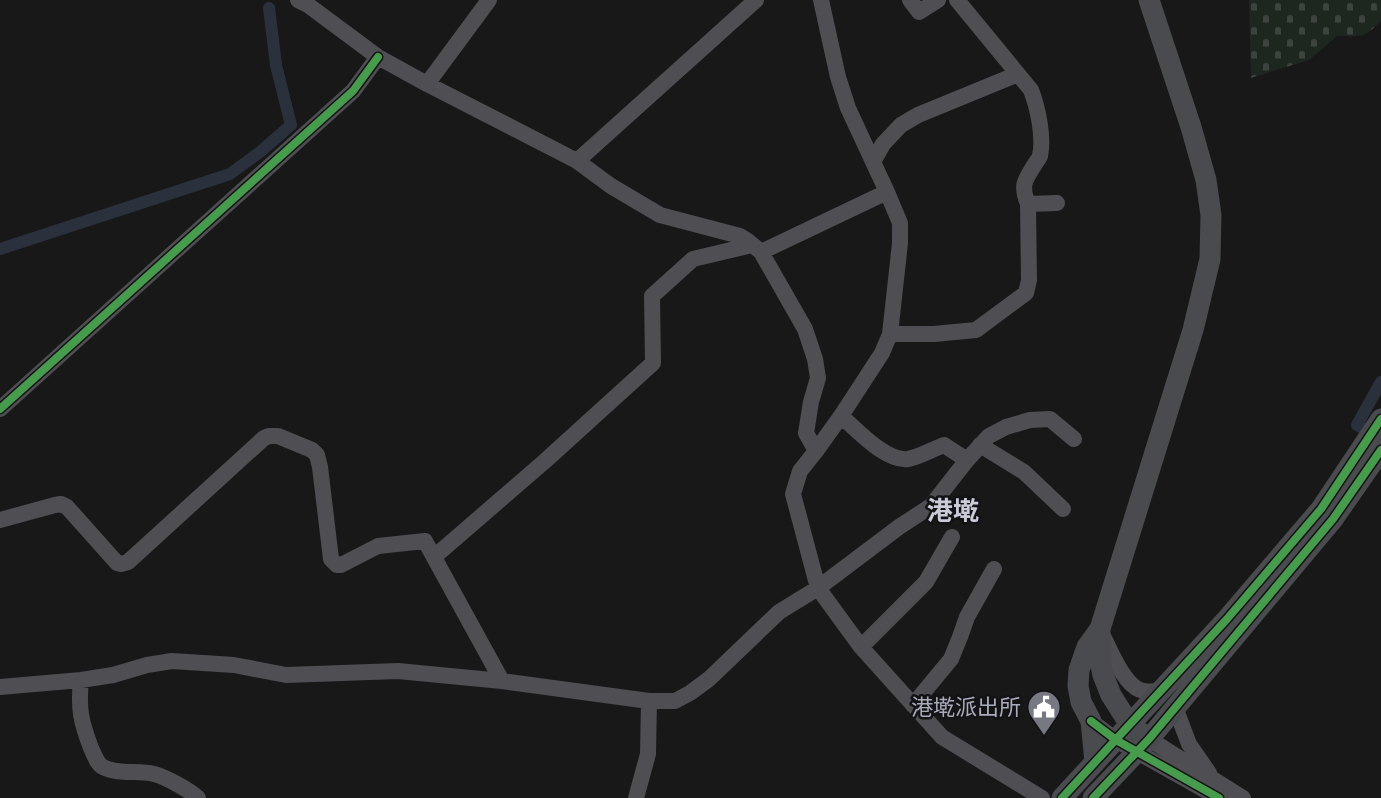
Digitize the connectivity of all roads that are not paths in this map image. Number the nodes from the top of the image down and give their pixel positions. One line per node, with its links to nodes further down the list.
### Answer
1 (298, 0): 9 (street)
2 (489, 0): 11 (street)
3 (756, 0): 12 (street)
4 (821, 0): 13 (street)
5 (910, 0): 6 (street)
6 (938, 0)
7 (957, 0): 10 (street)
8 (1149, 0): 32 (main road)
9 (378, 57): 11 (street); 19 (street)
10 (1018, 74): 13 (street); 16 (street)
11 (427, 84): 12 (street)
12 (577, 161): 17 (street)
13 (873, 162): 14 (street)
14 (887, 192): 17 (street); 18 (street)
15 (1057, 203): 16 (street)
16 (1028, 204): 18 (street)
17 (756, 249): 24 (street); 29 (street)
18 (890, 334): 20 (street)
19 (0, 409)
20 (841, 416): 24 (street); 25 (street)
21 (1074, 439): 23 (street)
22 (1373, 443): 37 (main road); 40 (main road)
23 (980, 445): 25 (street); 26 (street)
24 (816, 451): 31 (street)
25 (967, 460): 31 (street)
26 (1063, 509)
27 (0, 520): 29 (street)
28 (952, 537): 33 (street)
29 (434, 556): 35 (street)
30 (994, 569): 39 (street)
31 (818, 588): 33 (street); 38 (street)
32 (1100, 629): 37 (street); 41 (main road); 42 (main road)
33 (861, 646): 39 (street)
34 (81, 680): 35 (street); 36 (street); 46 (street)
35 (502, 681): 38 (street)
36 (0, 687)
37 (1163, 690): 42 (main road)
38 (650, 701): 47 (street)
39 (913, 705): 48 (street)
40 (1175, 707): 43 (main road); 45 (street)
41 (1091, 721): 42 (street); 44 (main road)
42 (1123, 733): 43 (main road); 44 (main road)
43 (1142, 746): 45 (street); 50 (main road); 51 (street)
44 (1095, 762): 49 (main road)
45 (1213, 779): 52 (street)
46 (198, 798)
47 (636, 798)
48 (1042, 798)
49 (1062, 798)
50 (1093, 798)
51 (1219, 798)
52 (1244, 798)

